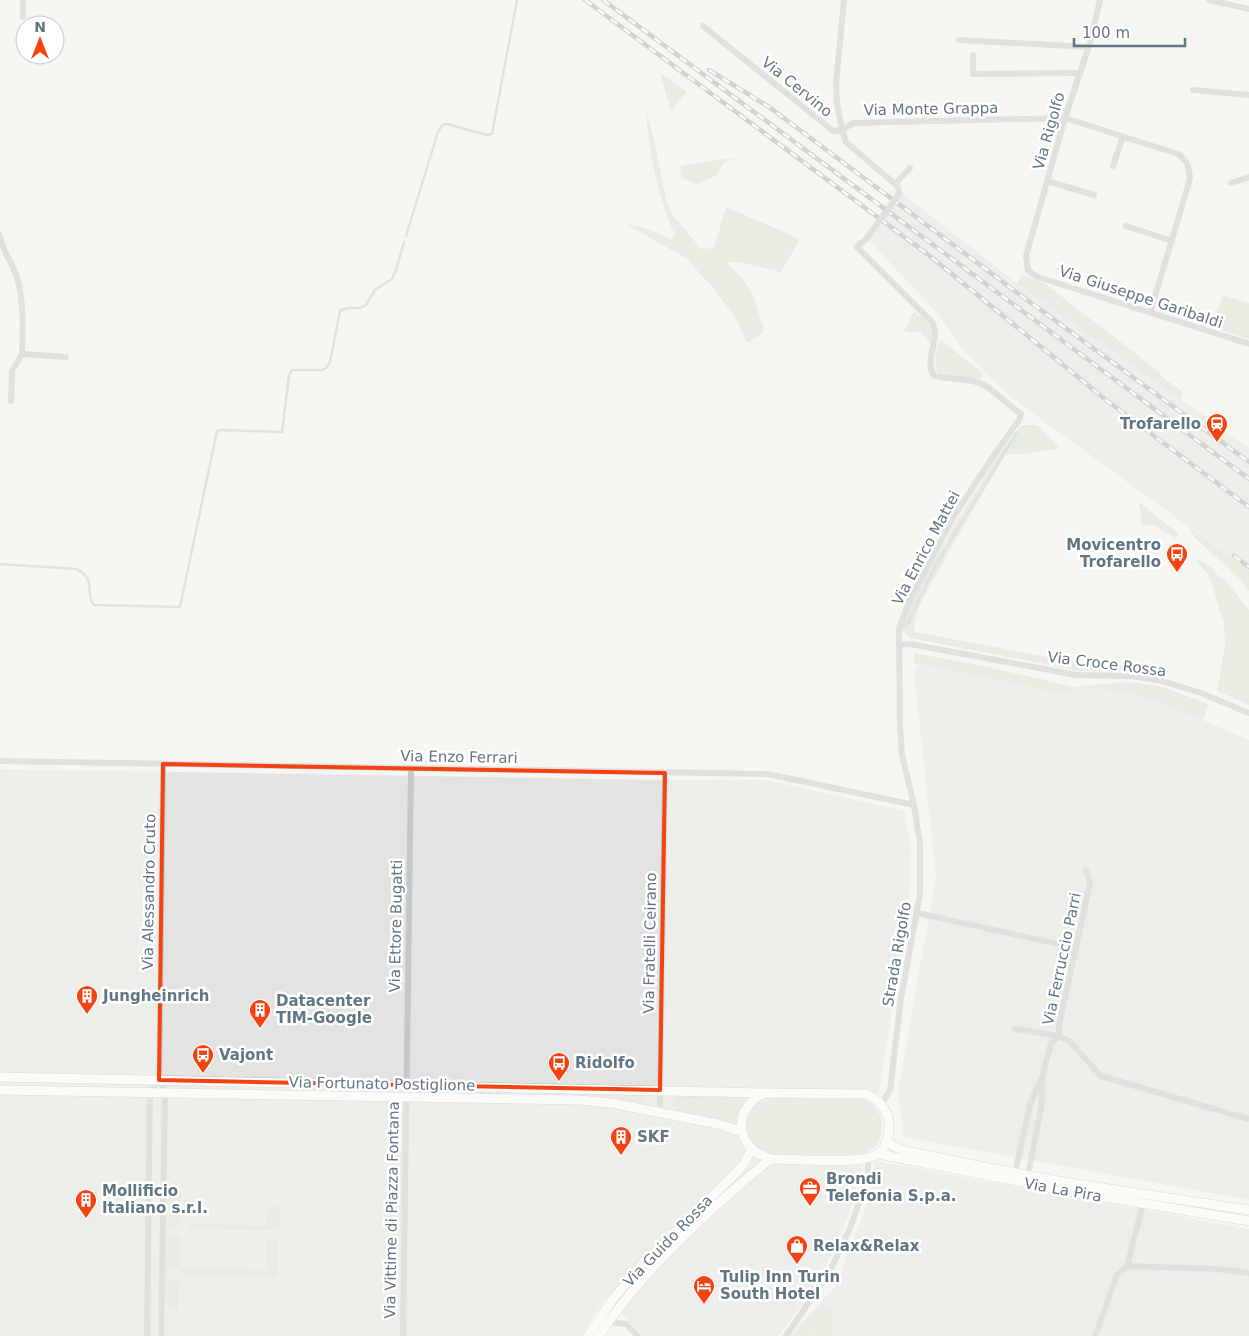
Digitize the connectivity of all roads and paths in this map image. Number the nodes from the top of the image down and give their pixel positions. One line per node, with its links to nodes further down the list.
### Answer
1 (23, 0): 6 (street)
2 (844, 0): 15 (street)
3 (1100, 0): 9 (street, Via Rigolfo)
4 (1209, 0): 5 (street)
5 (1249, 9)
6 (23, 15)
7 (703, 26): 15 (street, Via Cervino)
8 (959, 40): 9 (street)
9 (1088, 47): 11 (street, Via Rigolfo)
10 (972, 55): 11 (street)
11 (1080, 72): 14 (street, Via Rigolfo)
12 (1192, 90): 13 (street)
13 (1249, 95)
14 (1065, 118): 15 (street, Via Monte Grappa); 16 (street, Via Monte Grappa); 20 (street, Via Rigolfo)
15 (842, 130): 22 (street, Via Cervino)
16 (1123, 136): 17 (street); 26 (street, Via Monte Grappa)
17 (1113, 166)
18 (910, 168): 22 (street)
19 (1249, 178): 21 (street)
20 (1047, 182): 23 (street); 27 (street, Via Rigolfo)
21 (1231, 183)
22 (895, 184): 32 (street, Via Cervino, bridge)
23 (1094, 195)
24 (1126, 226): 26 (street)
25 (0, 235): 30 (street)
26 (1172, 241): 28 (street)
27 (1028, 271): 28 (street, Via Giuseppe Garibaldi)
28 (1150, 313): 29 (street, Via Giuseppe Garibaldi)
29 (1249, 344)
30 (22, 354): 31 (street); 33 (street)
31 (66, 357)
32 (934, 376): 34 (street, Via Enrico Mattei)
33 (10, 401)
34 (899, 645): 35 (street, Via Croce Rossa); 40 (street, Via Enrico Mattei)
35 (1249, 713)
36 (0, 761): 37 (street, Via Enzo Ferrari)
37 (163, 764): 38 (street, Via Enzo Ferrari); 48 (street, Via Alessandro Cruto)
38 (411, 768): 39 (street, Via Enzo Ferrari); 49 (street, Via Ettore Bugatti)
39 (665, 772): 40 (street, Via Enzo Ferrari); 52 (street, Via Fratelli Ceirano)
40 (914, 805): 42 (street, Strada Rigolfo)
41 (1086, 870): 43 (street, Via Ferruccio Parri)
42 (917, 913): 43 (street); 58 (street, Strada Rigolfo)
43 (1076, 948): 45 (street, Via Ferruccio Parri)
44 (1014, 1029): 45 (street)
45 (1059, 1036): 47 (street, Via Ferruccio Parri); 60 (street)
46 (0, 1077): 48 (street, Via Fortunato Postiglione)
47 (1042, 1078): 61 (street); 62 (street)
48 (159, 1080): 49 (street, Via Fortunato Postiglione); 53 (street); 54 (street)
49 (406, 1084): 50 (street, Via Fortunato Postiglione); 56 (street, Via Vittime di Piazza Fontana)
50 (559, 1087): 52 (street, Via Fortunato Postiglione); 57 (street)
51 (0, 1090): 53 (street, Via Fortunato Postiglione)
52 (660, 1090): 55 (street, Via Fortunato Postiglione); 59 (street, Via Fratelli Ceirano)
53 (150, 1092): 54 (street, Via Fortunato Postiglione); 72 (street)
54 (165, 1092): 56 (street, Via Fortunato Postiglione); 73 (street)
55 (764, 1092): 58 (street, Via Fortunato Postiglione); 63 (street)
56 (406, 1096): 57 (street, Via Fortunato Postiglione); 81 (street, Via Vittime di Piazza Fontana)
57 (560, 1100): 59 (street, Via Fortunato Postiglione)
58 (881, 1105): 64 (street)
59 (660, 1113): 63 (street, Via Fortunato Postiglione)
60 (1249, 1119)
61 (1026, 1127): 62 (street); 69 (street)
62 (1037, 1128): 70 (street)
63 (742, 1132): 65 (street)
64 (887, 1142): 66 (street); 69 (street, Via La Pira)
65 (752, 1149): 68 (street); 82 (street, Via Guido Rossa)
66 (878, 1154): 67 (street); 71 (street, Via La Pira)
67 (868, 1158): 68 (street); 85 (street)
68 (771, 1159): 78 (street, Via Guido Rossa)
69 (1015, 1173): 70 (street, Via La Pira)
70 (1028, 1175): 74 (street, Via La Pira)
71 (1144, 1204): 75 (street, Via La Pira); 76 (street)
72 (149, 1209): 73 (street); 79 (street)
73 (163, 1209): 80 (street)
74 (1249, 1210)
75 (1249, 1221)
76 (1126, 1266): 77 (street); 86 (street)
77 (1249, 1274)
78 (608, 1322): 83 (street, Via Guido Rossa); 84 (street)
79 (147, 1336)
80 (161, 1336)
81 (403, 1336)
82 (588, 1336)
83 (599, 1336)
84 (638, 1336)
85 (788, 1336)
86 (1095, 1336)

